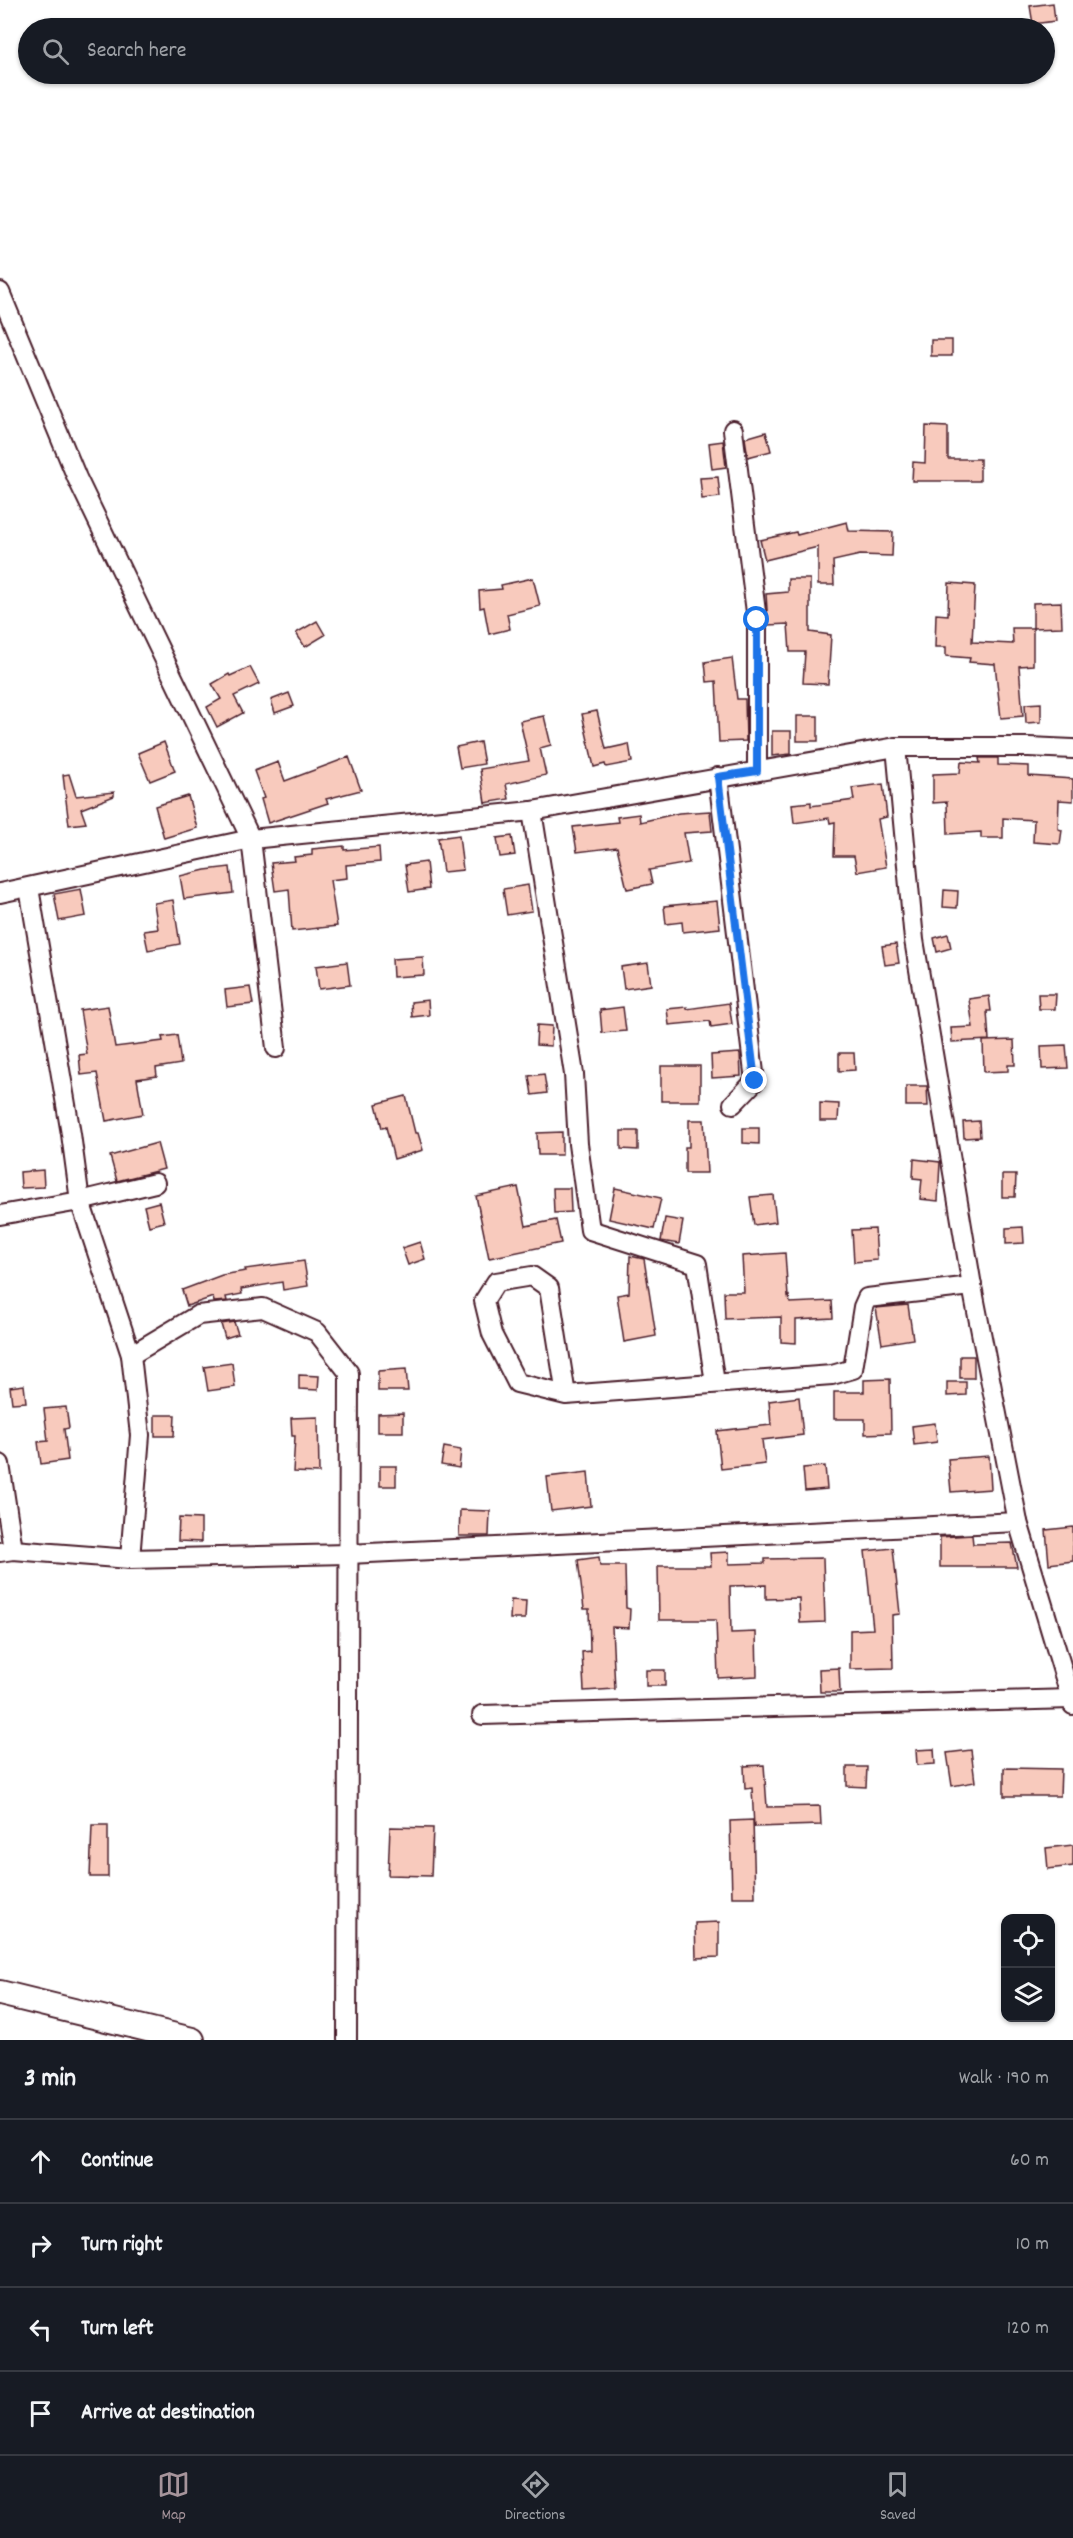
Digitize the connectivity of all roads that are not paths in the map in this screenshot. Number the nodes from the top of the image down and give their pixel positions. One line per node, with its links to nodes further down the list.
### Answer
1 (0, 292): 8 (street)
2 (733, 430): 5 (street)
3 (896, 747): 4 (street); 5 (street); 16 (street)
4 (1073, 749)
5 (757, 771): 6 (street)
6 (718, 777): 7 (street); 12 (street)
7 (532, 811): 8 (street); 18 (street)
8 (251, 839): 9 (street); 11 (street)
9 (29, 888): 10 (street); 14 (street)
10 (0, 893)
11 (276, 1048)
12 (733, 1104)
13 (156, 1183): 14 (street)
14 (80, 1201): 15 (street); 17 (street)
15 (0, 1215)
16 (972, 1286): 18 (street); 21 (street)
17 (131, 1355): 23 (street); 24 (street)
18 (715, 1383): 19 (street)
19 (566, 1395): 19 (street)
20 (0, 1464): 22 (street)
21 (1018, 1522): 23 (street); 25 (street)
22 (7, 1551): 24 (street)
23 (348, 1554): 24 (street); 29 (street)
24 (130, 1558)
25 (1072, 1702): 26 (street)
26 (482, 1715)
27 (0, 1993): 28 (main road)
28 (192, 2040)
29 (347, 2040)

